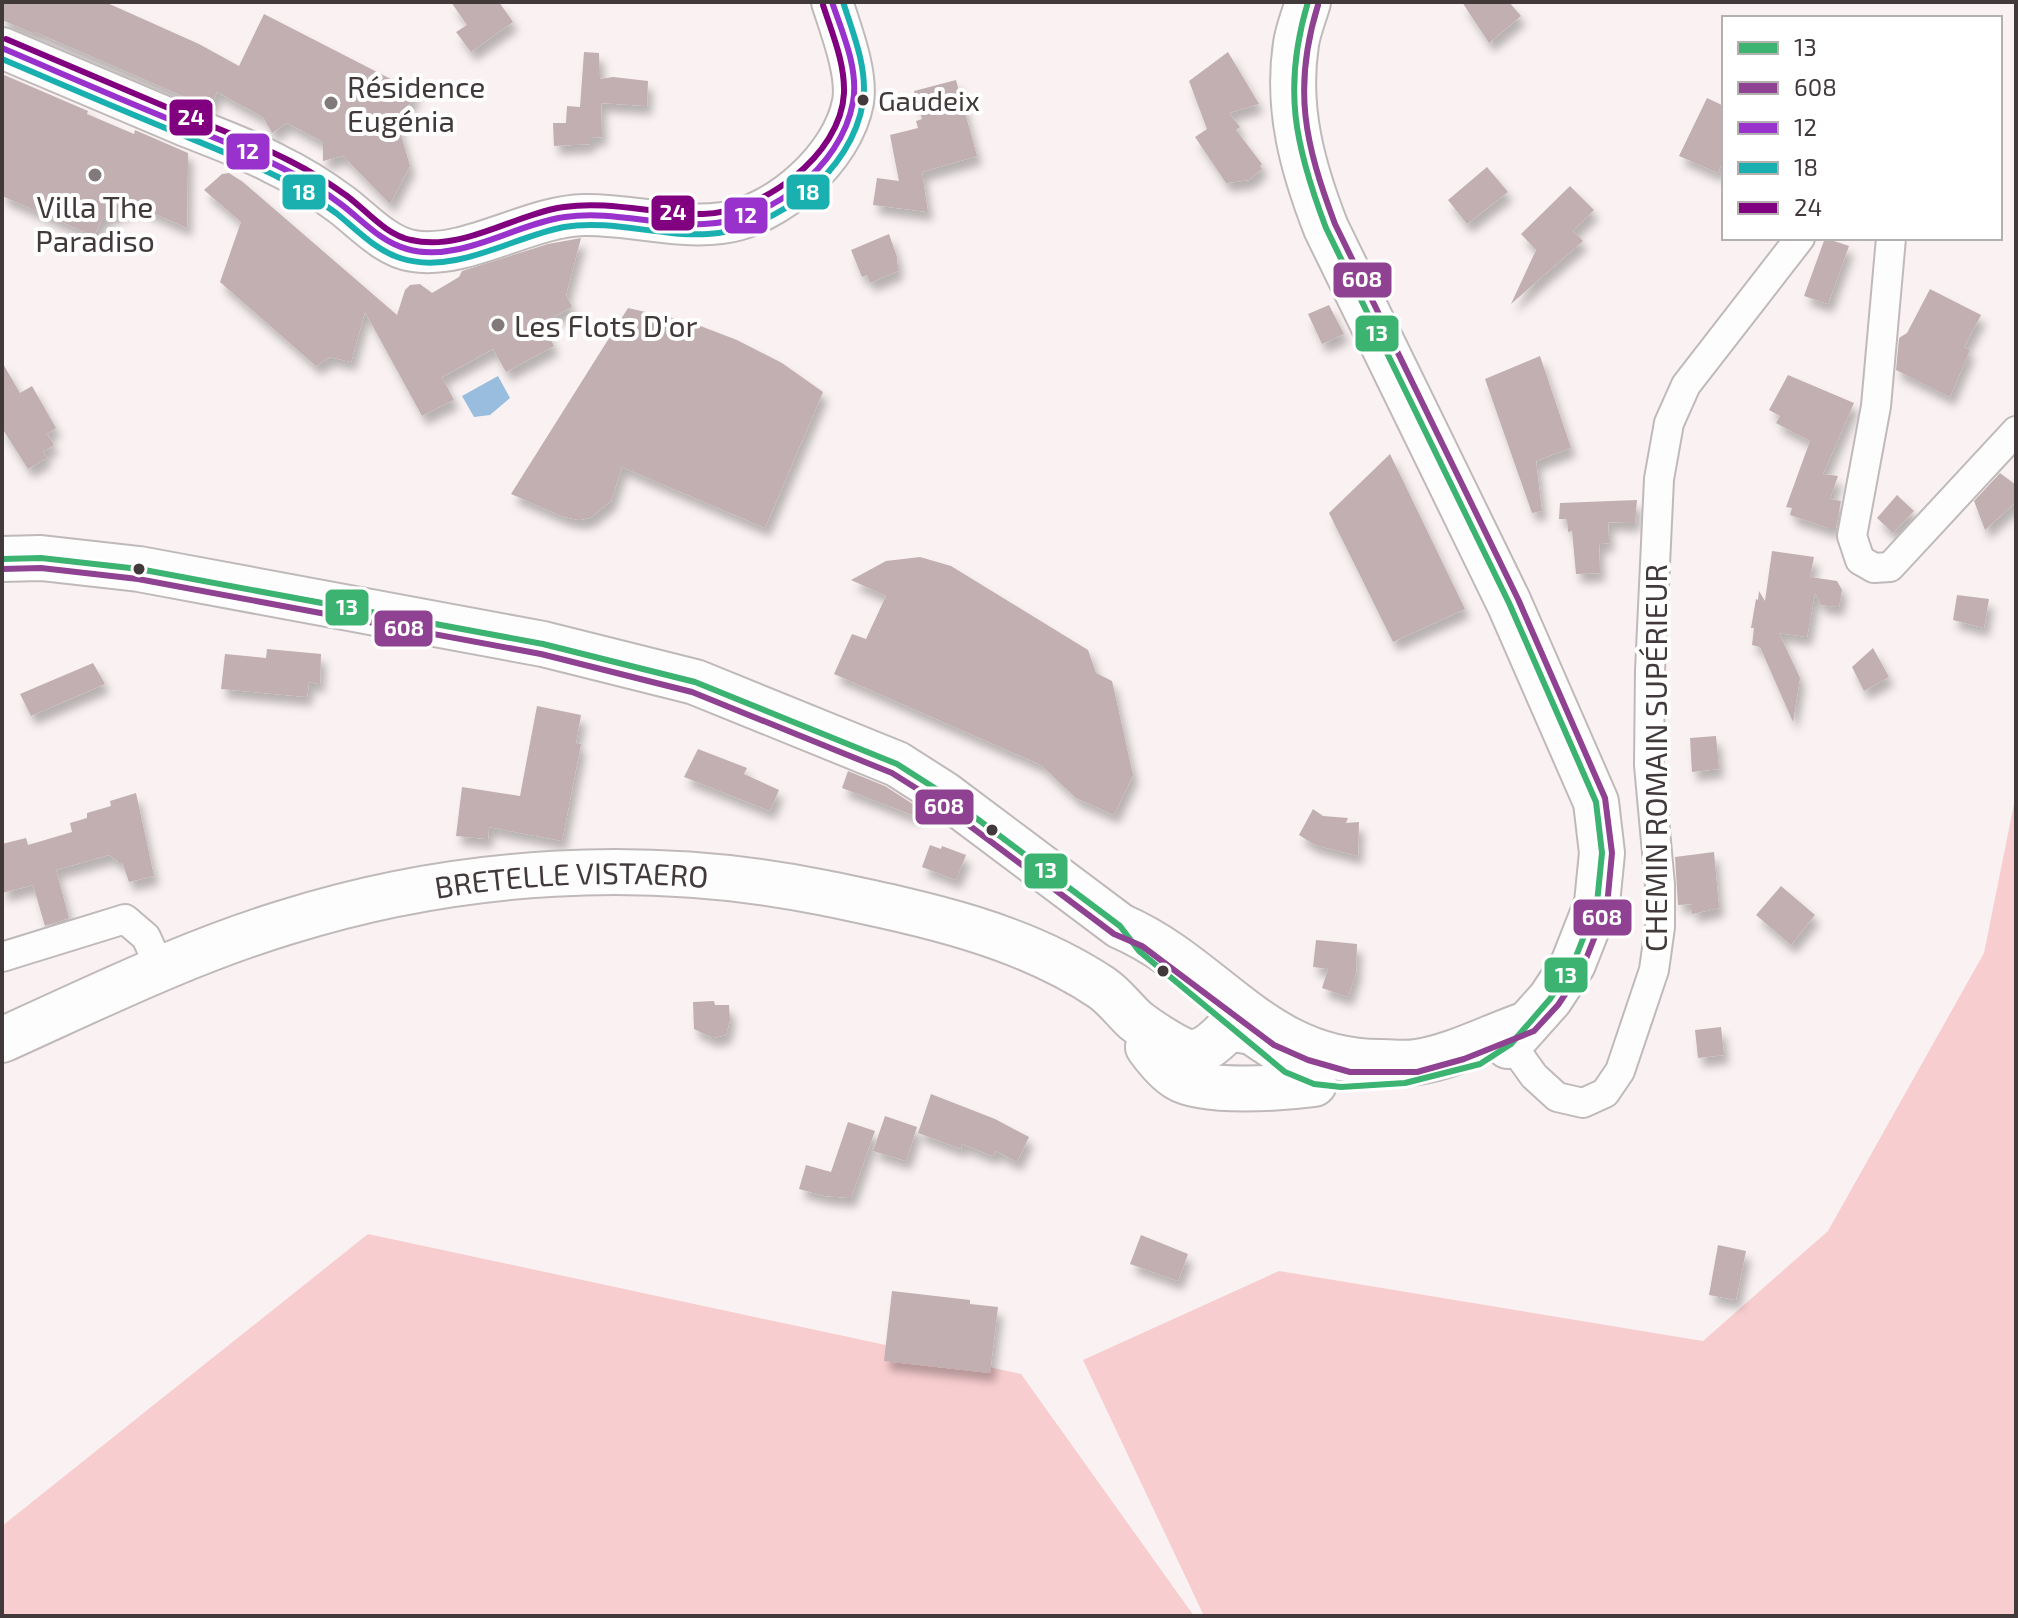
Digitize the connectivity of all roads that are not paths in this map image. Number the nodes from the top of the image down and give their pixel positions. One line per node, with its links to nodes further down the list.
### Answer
1 (832, 2): 3 (main road)
2 (1308, 2): 11 (main road)
3 (2, 48)
4 (1798, 240): 11 (street, CHEMIN ROMAIN SUPÉRIEUR)
5 (1891, 240): 6 (street)
6 (2016, 431)
7 (2, 559): 12 (main road)
8 (2, 957): 9 (street)
9 (160, 968): 10 (main road, BRETELLE VISTAERO); 13 (main road, BRETELLE VISTAERO)
10 (1137, 1022): 12 (main road, BRETELLE VISTAERO); 15 (main road, BRETELLE VISTAERO)
11 (1514, 1033): 12 (main road); 14 (main road, BRETELLE VISTAERO)
12 (1250, 1034): 14 (main road); 15 (main road)
13 (2, 1040)
14 (1314, 1084): 15 (main road, BRETELLE VISTAERO)
15 (1224, 1087)

